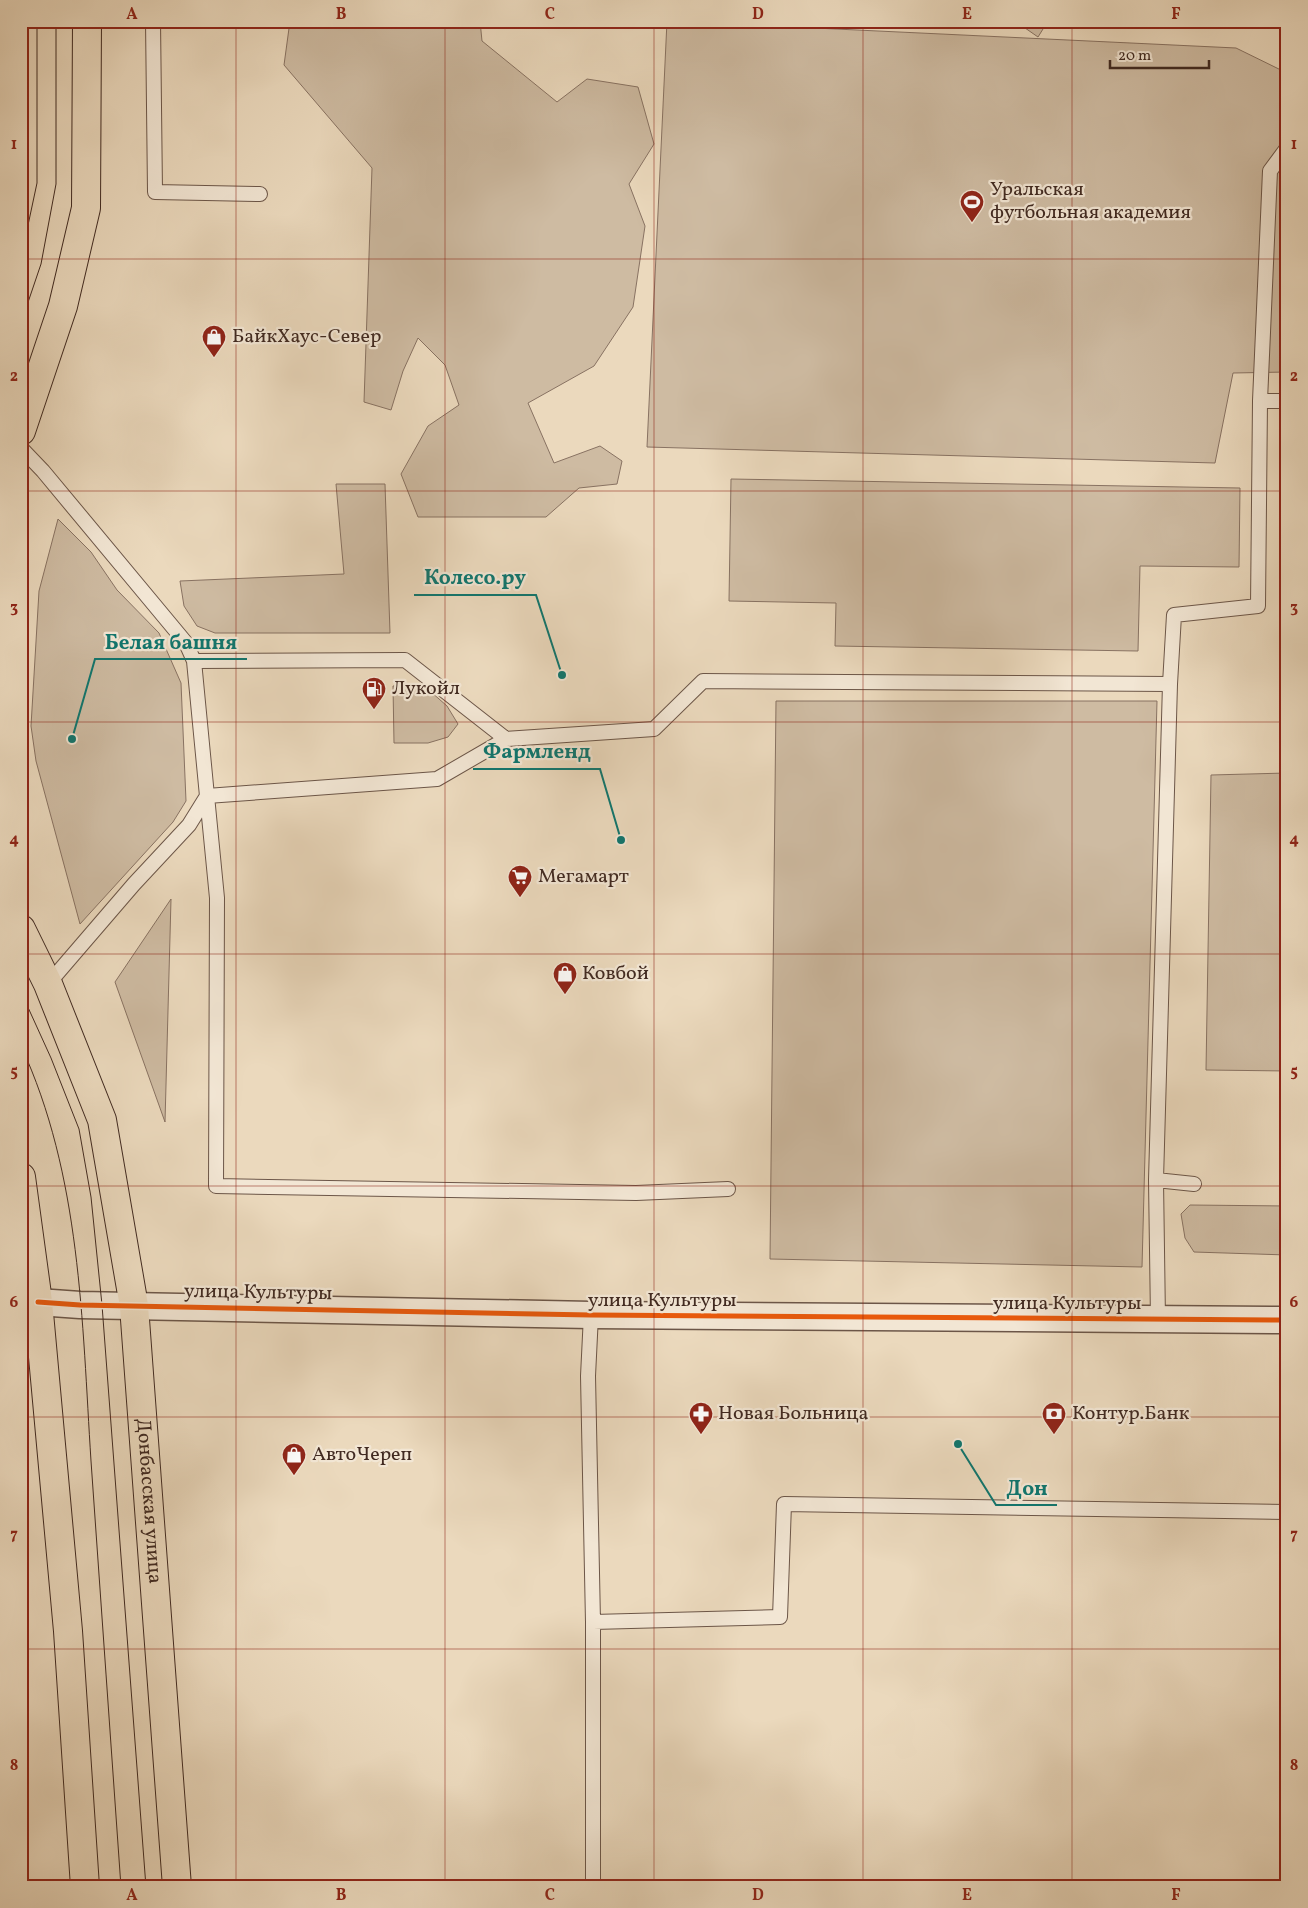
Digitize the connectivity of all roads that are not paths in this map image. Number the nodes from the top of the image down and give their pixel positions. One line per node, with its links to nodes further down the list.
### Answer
1 (87, 21): 7 (main road)
2 (153, 21): 4 (lane)
3 (1287, 148): 5 (lane)
4 (260, 194)
5 (1260, 401): 6 (lane); 10 (lane)
6 (1287, 401)
7 (21, 431)
8 (21, 448): 9 (lane)
9 (194, 661): 11 (lane); 12 (lane)
10 (1170, 684): 11 (lane); 16 (lane)
11 (506, 740): 12 (lane)
12 (207, 796): 14 (lane); 18 (lane)
13 (21, 929): 14 (main road, Донбасская улица)
14 (48, 984): 20 (main road, Донбасская улица)
15 (21, 1177): 19 (main road)
16 (1156, 1180): 17 (lane); 22 (lane)
17 (1194, 1184)
18 (728, 1189)
19 (38, 1302): 20 (street, улица Культуры); 26 (main road)
20 (134, 1306): 21 (street, улица Культуры); 27 (main road, Донбасская улица)
21 (591, 1315): 22 (street, улица Культуры); 25 (lane)
22 (1158, 1320): 23 (street, улица Культуры)
23 (1287, 1320)
24 (1287, 1512): 25 (lane)
25 (594, 1622): 28 (lane)
26 (85, 1887)
27 (177, 1887)
28 (593, 1887)

